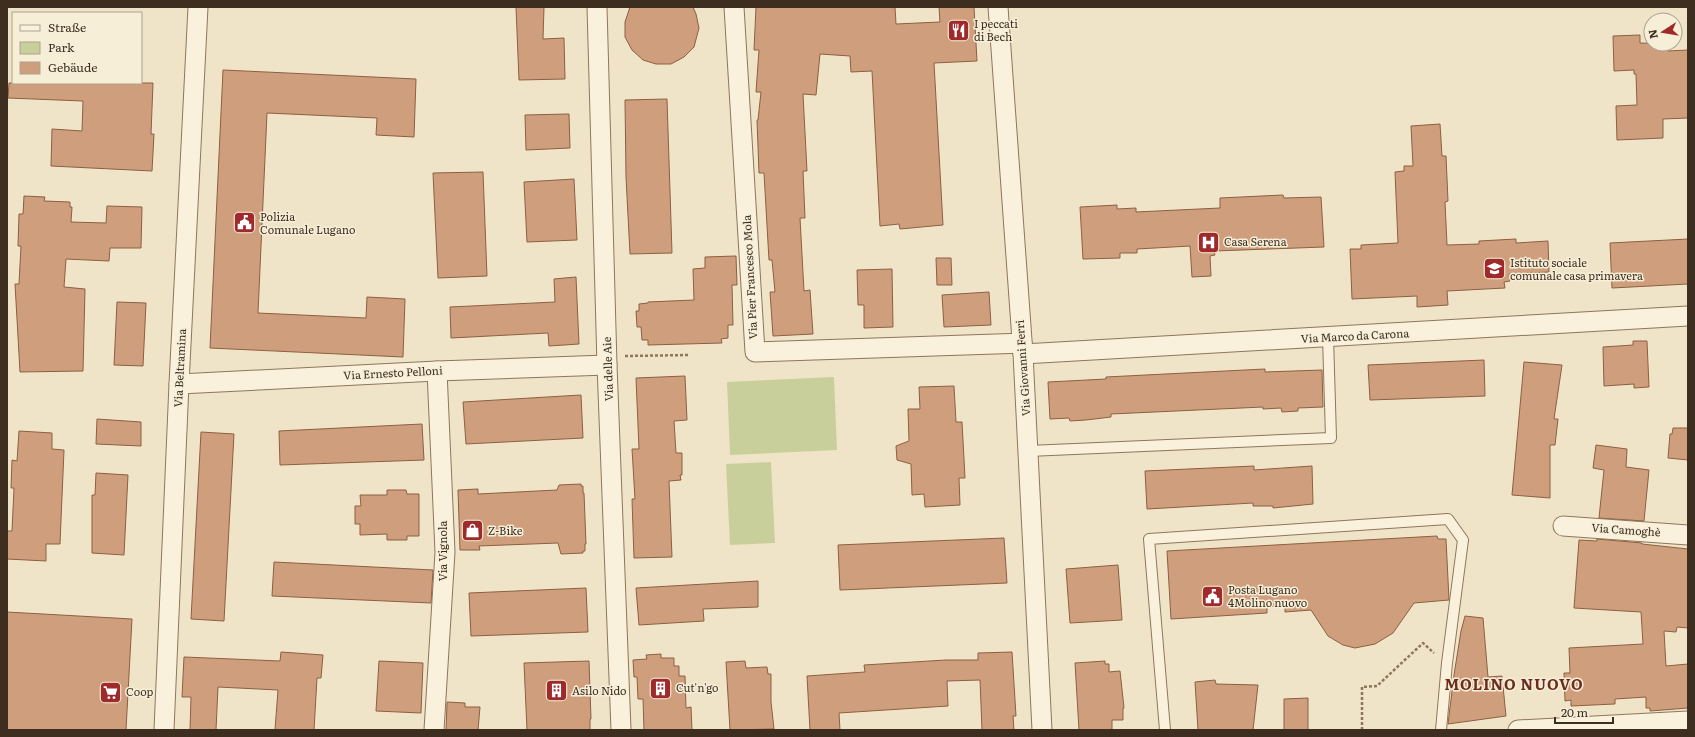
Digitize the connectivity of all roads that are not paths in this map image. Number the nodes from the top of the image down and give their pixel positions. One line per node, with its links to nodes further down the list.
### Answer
1 (198, 7): 10 (street, Via Beltramina)
2 (597, 7): 8 (street, Via delle Aie)
3 (734, 7): 7 (street, Via Pier Francesco Mola)
4 (998, 7): 7 (street, Via Giovanni Ferri)
5 (1688, 316): 6 (street, Via Marco da Carona)
6 (1328, 337): 7 (street, Via Marco da Carona); 11 (lane)
7 (1022, 348): 11 (street, Via Giovanni Ferri)
8 (607, 361): 9 (street, Via Ernesto Pelloni); 18 (street, Via delle Aie)
9 (437, 371): 10 (street, Via Ernesto Pelloni); 17 (street, Via Vignola)
10 (179, 384): 16 (street, Via Beltramina)
11 (1028, 451): 19 (street, Via Giovanni Ferri)
12 (1563, 526): 13 (street, Via Camoghè)
13 (1688, 534)
14 (1688, 721): 15 (street)
15 (1645, 727): 22 (street)
16 (164, 730)
17 (434, 730)
18 (621, 730)
19 (1042, 730)
20 (1165, 730): 21 (lane)
21 (1441, 730)
22 (1518, 730)

